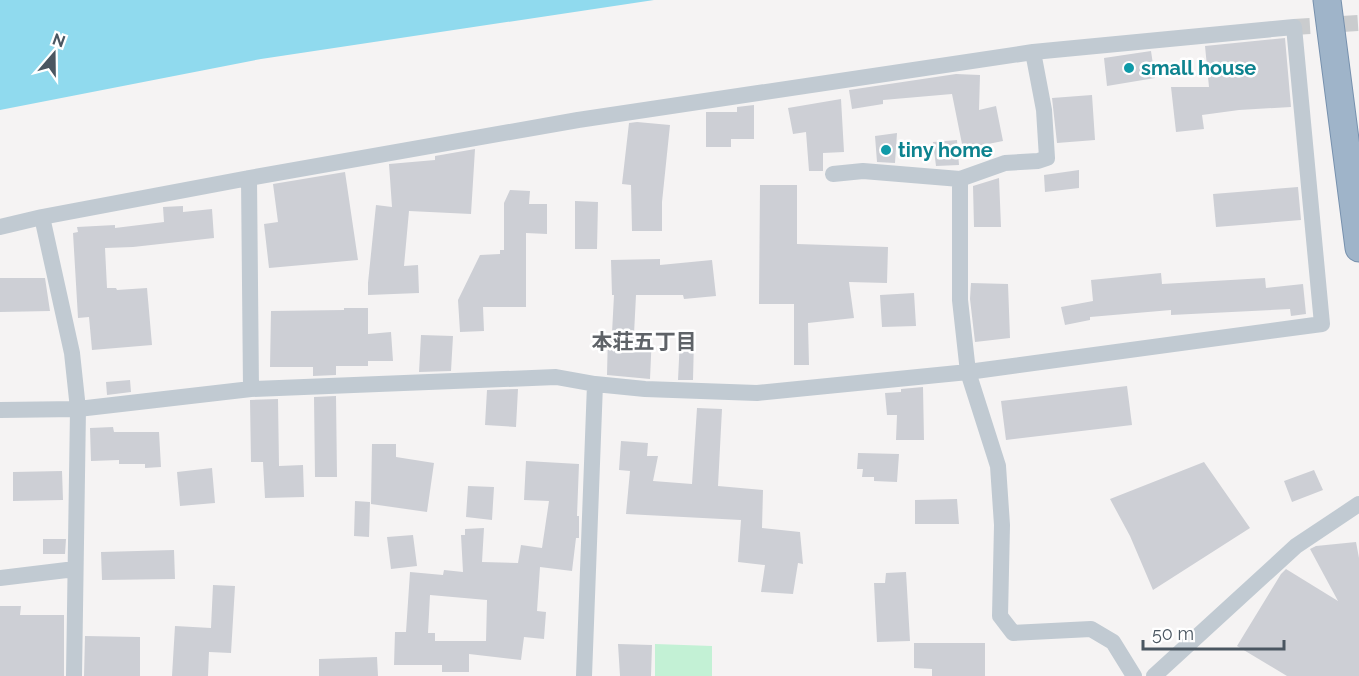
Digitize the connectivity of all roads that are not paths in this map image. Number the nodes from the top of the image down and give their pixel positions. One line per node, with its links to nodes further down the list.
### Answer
1 (1327, 0): 8 (highway)
2 (1033, 52): 4 (street); 5 (street); 9 (street)
3 (833, 174): 5 (street)
4 (249, 178): 6 (street); 11 (street)
5 (960, 178): 9 (street)
6 (42, 217): 7 (street); 12 (street)
7 (0, 227)
8 (1359, 248)
9 (968, 372): 10 (street); 19 (street)
10 (596, 384): 11 (street); 18 (street)
11 (251, 389): 12 (street)
12 (78, 409): 13 (street); 15 (street)
13 (0, 411)
14 (1359, 504): 20 (street)
15 (75, 569): 16 (street); 17 (street)
16 (0, 578)
17 (74, 676)
18 (584, 676)
19 (1134, 676)
20 (1154, 676)

